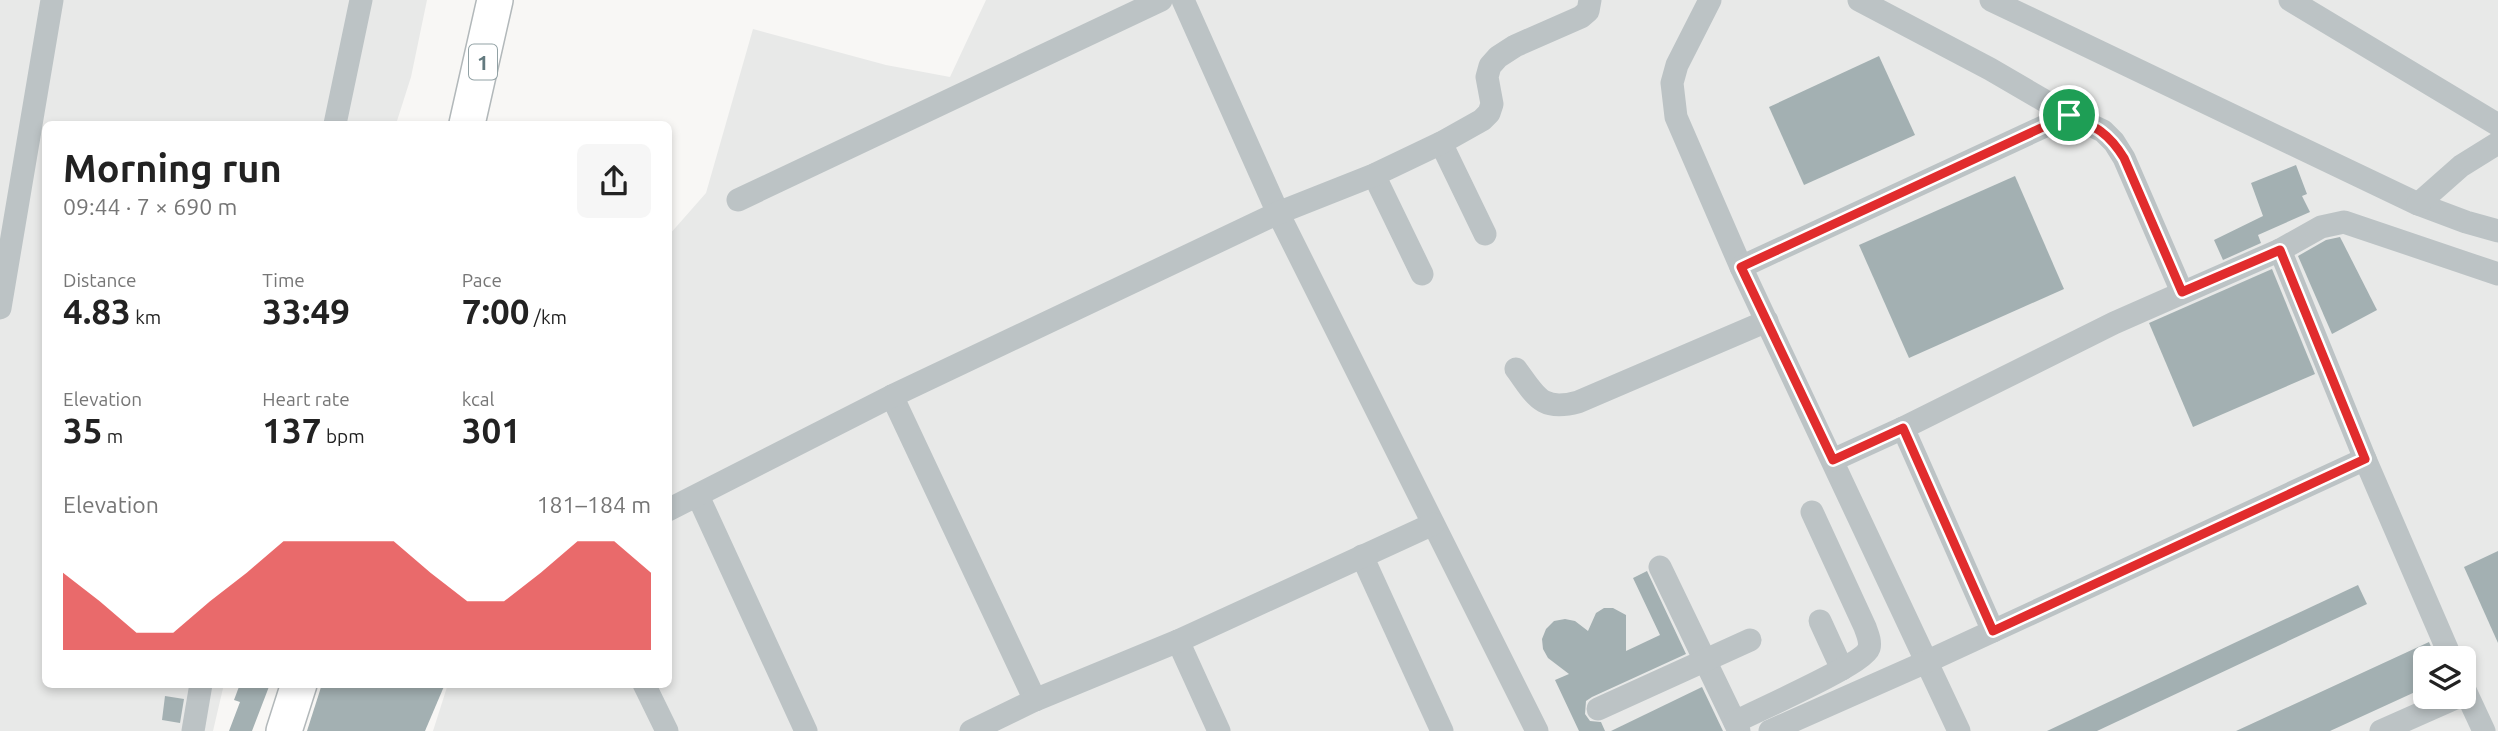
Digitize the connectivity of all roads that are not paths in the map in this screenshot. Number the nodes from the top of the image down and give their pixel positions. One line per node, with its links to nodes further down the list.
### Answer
1 (52, 0): 28 (lane)
2 (361, 0): 12 (lane)
3 (495, 0): 13 (highway, 1)
4 (1161, 0): 18 (lane)
5 (1183, 0): 20 (lane)
6 (1590, 0): 15 (lane)
7 (1710, 0): 24 (lane)
8 (1859, 0): 11 (lane)
9 (1991, 0): 19 (lane)
10 (2290, 0): 14 (lane)
11 (2069, 115): 24 (lane); 27 (lane)
12 (336, 121)
13 (468, 121)
14 (2498, 125)
15 (1441, 143): 17 (lane); 22 (lane)
16 (2498, 143): 19 (lane)
17 (1374, 175): 20 (lane); 25 (lane)
18 (738, 200)
19 (2418, 204): 21 (lane)
20 (1278, 213): 31 (lane); 38 (lane)
21 (2498, 231)
22 (1485, 234)
23 (2280, 250): 26 (lane); 27 (lane); 33 (lane)
24 (1741, 267): 29 (lane)
25 (1422, 274)
26 (2498, 274)
27 (2182, 292): 32 (lane)
28 (0, 308)
29 (1766, 321): 30 (lane); 34 (lane)
30 (1516, 369)
31 (892, 396): 35 (lane); 52 (lane)
32 (1903, 428): 34 (lane); 42 (lane)
33 (2365, 459): 42 (lane); 45 (lane)
34 (1833, 460): 47 (lane)
35 (698, 496): 36 (lane); 60 (lane)
36 (672, 508)
37 (1812, 512): 48 (lane)
38 (1433, 524): 39 (lane); 64 (lane)
39 (1362, 556): 44 (lane); 63 (lane)
40 (1660, 567): 46 (lane)
41 (1820, 621): 48 (lane)
42 (1993, 631): 47 (lane)
43 (1750, 640): 46 (lane)
44 (1178, 641): 52 (lane); 62 (lane)
45 (2446, 646)
46 (1704, 660): 53 (lane); 56 (lane)
47 (1926, 662): 65 (lane); 66 (lane)
48 (1842, 669): 56 (lane)
49 (200, 688): 57 (lane)
50 (298, 688): 58 (highway)
51 (646, 688): 59 (lane)
52 (1035, 700): 61 (lane)
53 (1598, 709)
54 (2429, 709): 67 (lane)
55 (2472, 709): 68 (lane)
56 (1737, 726)
57 (193, 731)
58 (284, 731)
59 (667, 731)
60 (806, 731)
61 (971, 731)
62 (1219, 731)
63 (1442, 731)
64 (1537, 731)
65 (1770, 731)
66 (1959, 731)
67 (2381, 731)
68 (2484, 731)

